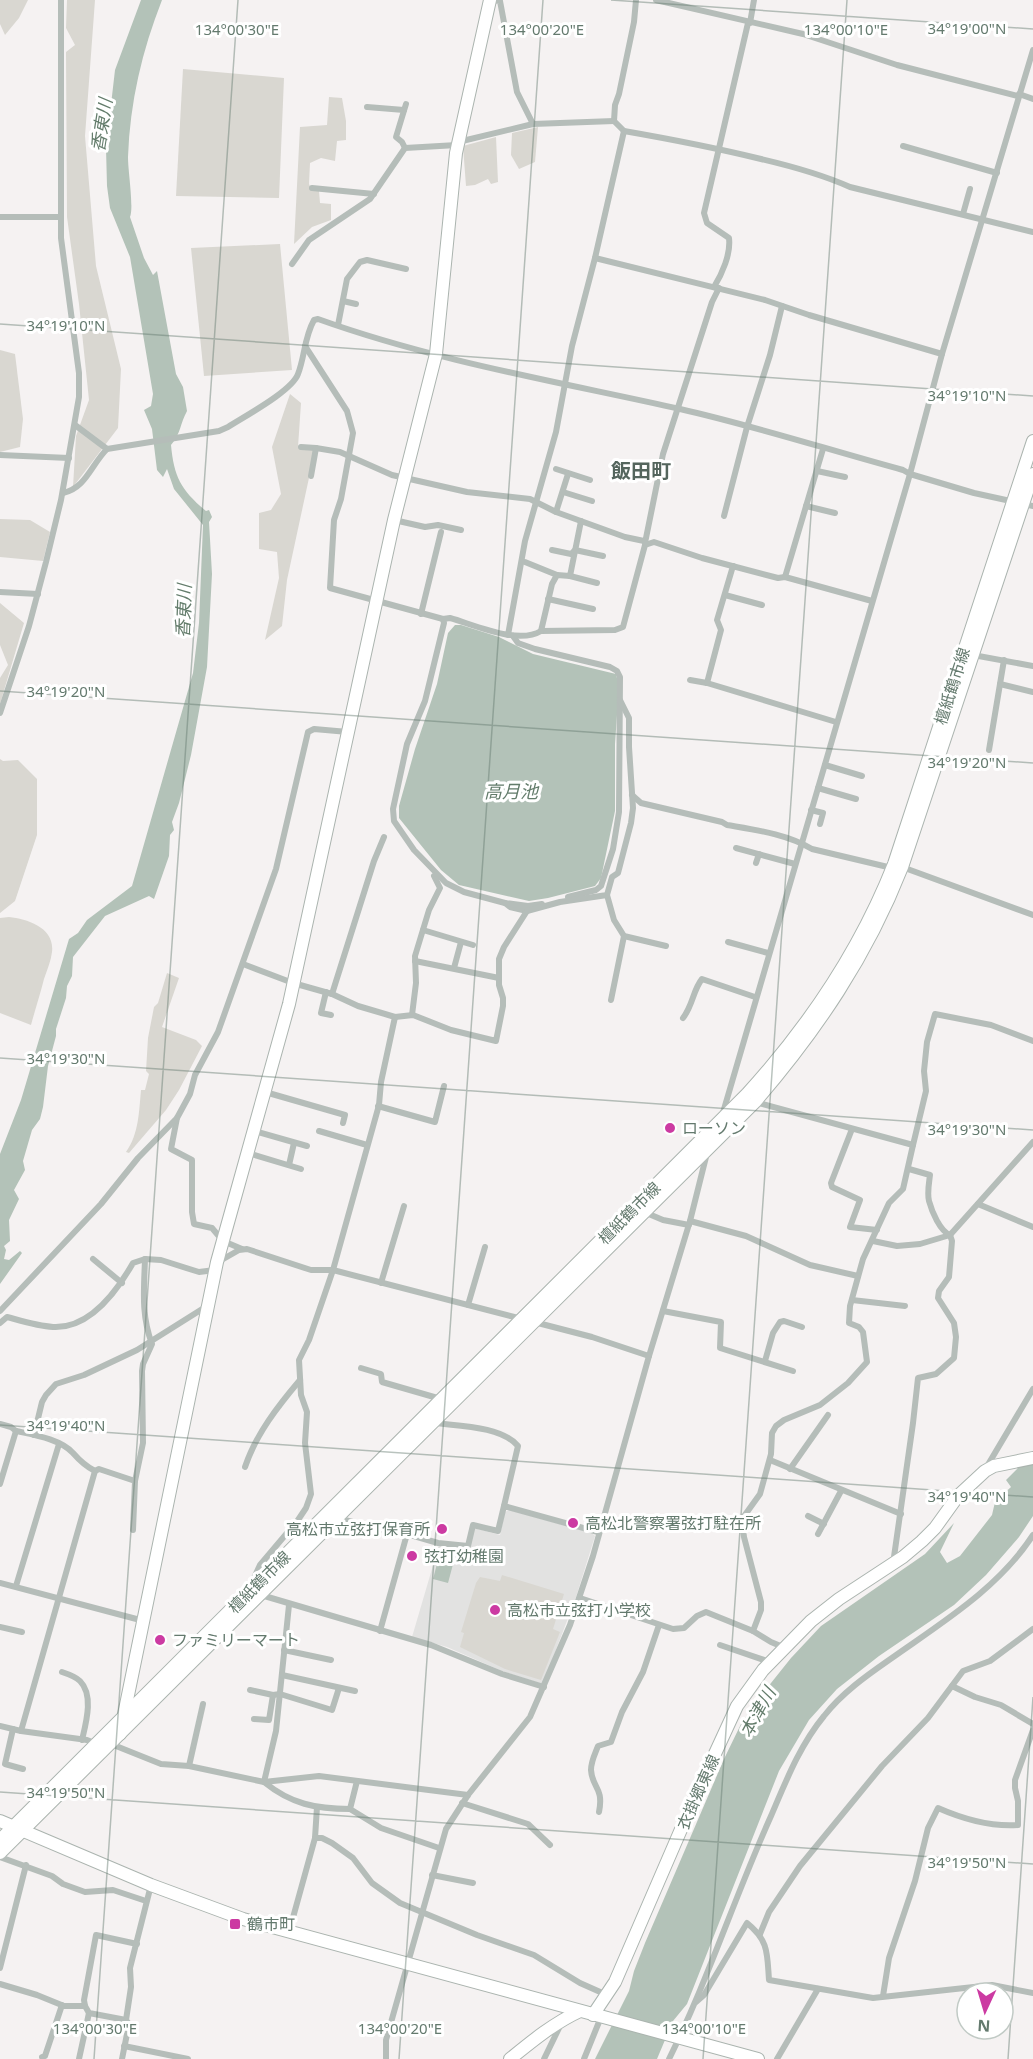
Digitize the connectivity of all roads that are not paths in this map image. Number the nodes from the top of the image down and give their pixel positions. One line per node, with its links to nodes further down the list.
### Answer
1 (61, 0): 24 (street)
2 (490, 0): 12 (street); 14 (main road)
3 (636, 0): 11 (street)
4 (656, 0): 6 (street)
5 (753, 0): 6 (street)
6 (749, 23): 8 (street); 17 (street)
7 (1033, 50): 8 (street)
8 (1019, 95): 9 (street); 18 (street)
9 (1033, 99)
10 (367, 107): 16 (street)
11 (614, 121): 12 (street); 13 (street)
12 (533, 124): 14 (street)
13 (624, 131): 17 (street); 27 (street)
14 (457, 143): 16 (street); 38 (main road)
15 (903, 146): 18 (street)
16 (405, 148): 21 (street)
17 (719, 148): 22 (street); 32 (street)
18 (997, 174): 25 (street)
19 (312, 188): 21 (street)
20 (970, 189): 22 (street)
21 (374, 194): 29 (street)
22 (963, 214): 25 (street)
23 (0, 217): 24 (street)
24 (61, 217): 42 (street)
25 (984, 219): 26 (street); 39 (street)
26 (1033, 232)
27 (595, 258): 32 (street); 40 (street)
28 (400, 260): 30 (street)
29 (292, 264)
30 (398, 267): 31 (street); 33 (street)
31 (406, 269)
32 (716, 288): 35 (street); 41 (street)
33 (343, 301): 34 (street); 36 (street)
34 (356, 304)
35 (782, 306): 39 (street); 43 (street)
36 (338, 325): 37 (street); 38 (street)
37 (305, 346): 48 (street); 50 (street)
38 (436, 354): 40 (street); 58 (main road)
39 (942, 354): 55 (street)
40 (565, 385): 41 (street); 64 (street)
41 (676, 409): 43 (street); 74 (street)
42 (75, 425): 48 (street); 51 (street)
43 (747, 427): 47 (street); 69 (street)
44 (1033, 441): 65 (main road, 檀紙鶴市線)
45 (302, 447): 46 (street)
46 (316, 448): 50 (street); 57 (street)
47 (823, 448): 53 (street); 55 (street)
48 (107, 449): 62 (street)
49 (0, 455): 51 (street)
50 (349, 456): 58 (street); 89 (street)
51 (69, 458): 62 (street)
52 (556, 469): 54 (street)
53 (818, 471): 59 (street); 66 (street)
54 (568, 474): 60 (street); 61 (street)
55 (909, 474): 65 (street); 88 (street)
56 (1033, 474): 65 (main road, 檀紙鶴市線)
57 (311, 476)
58 (405, 477): 64 (street); 70 (main road)
59 (845, 477)
60 (590, 480)
61 (563, 492): 63 (street); 67 (street)
62 (63, 493): 85 (street)
63 (592, 501)
64 (536, 502): 67 (street); 95 (street)
65 (1023, 504): 96 (main road, 檀紙鶴市線); 121 (main road, 檀紙鶴市線)
66 (806, 506): 68 (street); 82 (street)
67 (556, 512): 71 (street)
68 (835, 513)
69 (724, 516)
70 (394, 520): 72 (street); 89 (main road)
71 (581, 521): 74 (street); 76 (street)
72 (461, 530)
73 (441, 532): 92 (street)
74 (644, 543): 79 (street); 94 (street)
75 (552, 550): 76 (street)
76 (575, 550): 77 (street); 81 (street)
77 (603, 556)
78 (525, 562): 80 (street)
79 (733, 566): 82 (street); 86 (street)
80 (557, 575): 81 (street); 87 (street)
81 (570, 576): 83 (street)
82 (785, 577): 88 (street)
83 (597, 583)
84 (0, 592): 85 (street)
85 (38, 594): 104 (street)
86 (725, 595): 90 (street); 100 (street)
87 (549, 599): 91 (street); 94 (street)
88 (872, 601): 105 (street)
89 (376, 602): 92 (street); 106 (main road)
90 (762, 605)
91 (592, 609)
92 (421, 614): 93 (street)
93 (442, 619): 95 (street); 122 (street)
94 (541, 631): 95 (street)
95 (510, 635): 103 (street)
96 (973, 655): 97 (street); 121 (main road, 檀紙鶴市線)
97 (1004, 660): 98 (street); 101 (street)
98 (1033, 666)
99 (690, 680): 100 (street)
100 (707, 683): 105 (street)
101 (1000, 684): 102 (street); 107 (street)
102 (1033, 692)
103 (620, 700): 111 (street); 124 (street)
104 (0, 713)
105 (836, 722): 108 (street)
106 (348, 732): 136 (street); 139 (main road)
107 (989, 750)
108 (825, 765): 109 (street); 110 (street)
109 (862, 776)
110 (818, 788): 112 (street); 113 (street)
111 (632, 795): 116 (street); 123 (street)
112 (856, 799)
113 (811, 810): 114 (street); 116 (street)
114 (820, 824)
115 (384, 837): 140 (street)
116 (801, 842): 120 (street); 121 (street)
117 (736, 848): 118 (street)
118 (759, 854): 119 (street); 120 (street)
119 (756, 863)
120 (795, 864): 134 (street)
121 (897, 868): 127 (street); 150 (main road, 檀紙鶴市線); 153 (main road, 檀紙鶴市線)
122 (432, 869): 125 (street); 128 (street)
123 (607, 895): 124 (street); 129 (street)
124 (560, 902): 125 (street); 126 (street)
125 (505, 903): 126 (street)
126 (527, 911): 138 (street)
127 (1033, 915)
128 (423, 930): 130 (street); 135 (street)
129 (624, 936): 133 (street); 142 (street)
130 (461, 942): 132 (street); 137 (street)
131 (728, 942): 134 (street)
132 (473, 945)
133 (666, 946)
134 (768, 953): 141 (street)
135 (415, 961): 137 (street); 144 (street)
136 (243, 964): 139 (street); 152 (street)
137 (454, 968): 138 (street)
138 (499, 978): 144 (street)
139 (293, 983): 140 (street); 149 (main road)
140 (329, 993): 143 (street); 145 (street)
141 (755, 997): 146 (street); 153 (street)
142 (611, 1000)
143 (331, 1015)
144 (412, 1015): 145 (street)
145 (395, 1017): 151 (street)
146 (683, 1018)
147 (1033, 1041): 161 (street)
148 (444, 1086): 151 (street)
149 (264, 1092): 154 (street); 156 (main road)
150 (755, 1102): 155 (street); 163 (main road, 檀紙鶴市線)
151 (378, 1106): 160 (street)
152 (177, 1118): 175 (street); 190 (street)
153 (720, 1122): 163 (street); 192 (main road, 檀紙鶴市線)
154 (343, 1123)
155 (852, 1129): 161 (street); 173 (street)
156 (253, 1131): 159 (street); 164 (main road)
157 (319, 1131): 160 (street)
158 (1033, 1142): 168 (street)
159 (294, 1143): 162 (street); 165 (street)
160 (367, 1145): 182 (street)
161 (913, 1145): 167 (street)
162 (307, 1146)
163 (708, 1148): 170 (main road, 檀紙鶴市線); 171 (street)
164 (247, 1153): 165 (street); 175 (main road)
165 (288, 1165): 166 (street)
166 (301, 1169)
167 (909, 1169): 173 (street); 174 (street)
168 (978, 1204): 172 (street); 174 (street)
169 (405, 1206): 185 (street)
170 (644, 1212): 171 (street); 192 (main road, 檀紙鶴市線)
171 (689, 1223): 183 (street); 191 (street)
172 (1033, 1227)
173 (877, 1230): 176 (street)
174 (950, 1235): 176 (street); 221 (street)
175 (223, 1241): 178 (street); 181 (main road)
176 (873, 1241): 183 (street)
177 (485, 1247): 188 (street)
178 (243, 1249): 181 (street); 182 (street)
179 (93, 1259): 184 (street)
180 (145, 1259): 181 (street); 184 (street); 195 (street)
181 (216, 1266): 187 (main road)
182 (333, 1269): 185 (street); 200 (street)
183 (858, 1276): 186 (street)
184 (122, 1283): 193 (street)
185 (381, 1283): 188 (street)
186 (852, 1299): 189 (street); 212 (street)
187 (209, 1304): 195 (street); 237 (main road)
188 (468, 1305): 192 (street)
189 (905, 1306)
190 (0, 1311)
191 (663, 1311): 196 (street); 197 (street)
192 (528, 1321): 196 (street); 202 (main road, 檀紙鶴市線); 204 (main road, 檀紙鶴市線)
193 (0, 1323)
194 (802, 1326): 197 (street)
195 (151, 1342): 207 (street); 217 (street)
196 (649, 1356): 226 (street)
197 (765, 1361): 199 (street)
198 (361, 1368): 202 (street)
199 (793, 1371)
200 (301, 1380): 213 (street); 233 (street)
201 (1033, 1389): 214 (street)
202 (442, 1400): 233 (main road, 檀紙鶴市線)
203 (828, 1415): 215 (street)
204 (434, 1423): 220 (street); 223 (main road, 檀紙鶴市線)
205 (0, 1424): 206 (street)
206 (16, 1431): 207 (street); 210 (street)
207 (34, 1435): 208 (street)
208 (59, 1443): 216 (street); 232 (street)
209 (0, 1452): 210 (street)
210 (9, 1455): 218 (street)
211 (1033, 1458): 214 (main road)
212 (770, 1460): 215 (street); 242 (street)
213 (246, 1467)
214 (989, 1468): 230 (main road, 衣掛郷東線)
215 (790, 1469): 219 (street)
216 (95, 1471): 217 (street); 234 (street)
217 (135, 1481): 225 (street)
218 (0, 1484)
219 (841, 1491): 221 (street); 224 (street)
220 (504, 1506): 226 (street); 227 (street)
221 (901, 1514): 230 (street)
222 (808, 1516): 224 (street)
223 (337, 1518): 227 (street); 233 (main road, 檀紙鶴市線)
224 (824, 1524): 228 (street)
225 (133, 1530)
226 (598, 1532): 235 (street)
227 (407, 1534): 241 (street)
228 (818, 1534)
229 (1033, 1535): 302 (street)
230 (892, 1564): 245 (main road, 衣掛郷東線)
231 (0, 1583): 232 (street)
232 (16, 1586): 234 (street)
233 (258, 1591): 236 (street); 259 (main road, 檀紙鶴市線); 266 (main road, 檀紙鶴市線)
234 (57, 1597): 237 (street); 265 (street)
235 (580, 1598): 238 (street); 253 (street)
236 (289, 1605): 241 (street); 246 (street)
237 (144, 1621): 259 (main road)
238 (659, 1625): 242 (street); 278 (street)
239 (0, 1627): 243 (street)
240 (1033, 1629): 251 (street)
241 (380, 1630): 253 (street)
242 (753, 1631): 245 (street)
243 (22, 1632)
244 (720, 1645): 248 (street)
245 (783, 1647): 248 (main road, 衣掛郷東線)
246 (284, 1650): 247 (street); 250 (street)
247 (331, 1660)
248 (770, 1662): 300 (main road, 衣掛郷東線)
249 (62, 1672): 267 (street)
250 (282, 1675): 252 (street); 256 (street)
251 (952, 1686): 261 (street); 293 (street)
252 (339, 1688): 255 (street); 256 (street)
253 (544, 1688): 274 (street)
254 (250, 1690): 257 (street)
255 (355, 1691)
256 (280, 1694): 257 (street); 273 (street)
257 (273, 1695): 260 (street)
258 (203, 1704): 270 (street)
259 (124, 1718): 266 (main road); 268 (main road, 檀紙鶴市線)
260 (255, 1719)
261 (1033, 1724)
262 (0, 1726): 263 (street)
263 (13, 1729): 265 (street); 271 (street)
264 (1033, 1730): 301 (street)
265 (21, 1731): 267 (street)
266 (120, 1734): 269 (main road, 檀紙鶴市線)
267 (82, 1740): 268 (street)
268 (97, 1744): 280 (main road, 檀紙鶴市線)
269 (111, 1744): 270 (street); 280 (main road, 檀紙鶴市線)
270 (189, 1766): 273 (street)
271 (23, 1769)
272 (357, 1781): 273 (street); 274 (street); 277 (street)
273 (264, 1782): 276 (street)
274 (468, 1795): 275 (street)
275 (462, 1803): 283 (street); 284 (street)
276 (317, 1807): 277 (street); 281 (street)
277 (350, 1809): 284 (street)
278 (599, 1812)
279 (0, 1821): 280 (main road)
280 (19, 1828): 282 (main road, 檀紙鶴市線); 285 (main road, 檀紙鶴市線); 289 (main road)
281 (315, 1838): 291 (street); 292 (street)
282 (0, 1840)
283 (550, 1845)
284 (439, 1848): 287 (street)
285 (0, 1855): 286 (street)
286 (26, 1865): 290 (street); 296 (street)
287 (432, 1875): 288 (street); 291 (street)
288 (473, 1883)
289 (151, 1885): 290 (street); 292 (main road)
290 (146, 1901): 294 (street)
291 (422, 1912): 295 (street); 300 (street)
292 (289, 1932): 295 (main road)
293 (760, 1934): 298 (street); 302 (street)
294 (136, 1944): 304 (street); 309 (street)
295 (407, 1964): 305 (main road); 314 (street)
296 (0, 1968)
297 (0, 1984): 303 (street)
298 (818, 1989): 301 (street); 323 (street)
299 (1033, 1993): 301 (street)
300 (608, 1995): 307 (main road, 衣掛郷東線)
301 (883, 1996)
302 (694, 2004): 310 (street)
303 (62, 2005): 304 (street); 313 (street)
304 (84, 2006): 306 (street)
305 (579, 2011): 307 (main road); 308 (main road)
306 (89, 2013): 309 (street); 315 (street)
307 (600, 2017): 310 (main road); 320 (street)
308 (565, 2018): 318 (main road); 319 (street)
309 (126, 2020): 311 (street)
310 (677, 2038): 321 (street); 322 (main road)
311 (124, 2046): 312 (street); 316 (street)
312 (169, 2057): 317 (street)
313 (42, 2058)
314 (385, 2058)
315 (79, 2059)
316 (122, 2059)
317 (188, 2059)
318 (510, 2059)
319 (544, 2059)
320 (584, 2059)
321 (669, 2059)
322 (758, 2059)
323 (777, 2059)

